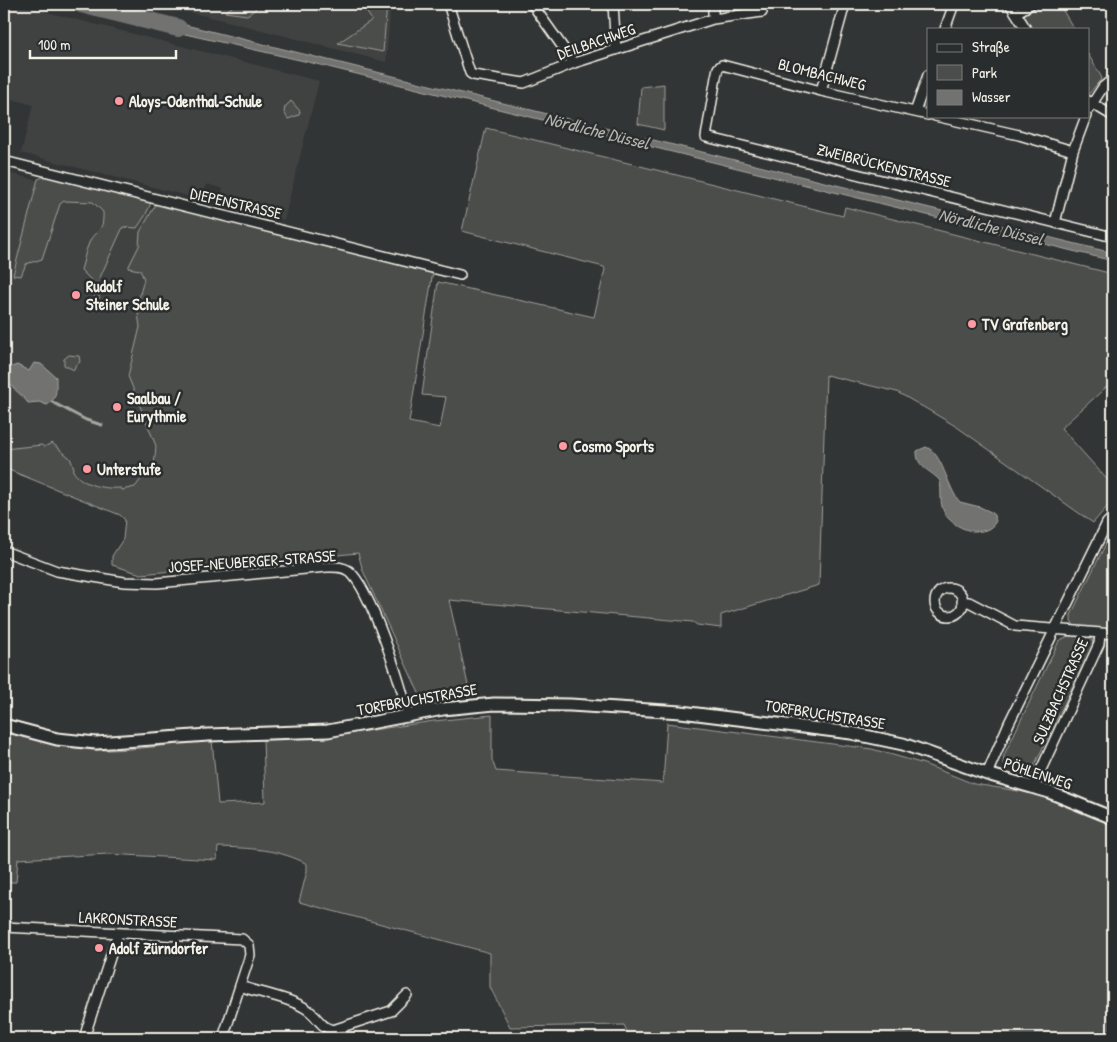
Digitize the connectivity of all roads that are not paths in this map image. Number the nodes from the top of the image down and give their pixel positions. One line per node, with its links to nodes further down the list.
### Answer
1 (448, 4): 15 (street, DEILBACHWEG)
2 (532, 4): 15 (street)
3 (613, 4): 14 (street)
4 (713, 4): 11 (street)
5 (845, 4): 19 (street)
6 (954, 4): 12 (street)
7 (1010, 4): 10 (street)
8 (1031, 4): 10 (street)
9 (762, 8): 11 (street, DEILBACHWEG)
10 (1016, 13): 13 (street)
11 (713, 19): 14 (street, DEILBACHWEG)
12 (945, 28)
13 (1025, 28)
14 (616, 50): 15 (street, DEILBACHWEG)
15 (574, 63)
16 (716, 77): 19 (street, BLOMBACHWEG); 29 (street, ZWEIBRÜCKENSTRASSE)
17 (927, 78): 22 (street)
18 (1113, 78): 20 (street)
19 (821, 91): 22 (street, BLOMBACHWEG)
20 (1090, 104)
21 (1090, 105): 24 (street)
22 (915, 112): 23 (street, BLOMBACHWEG)
23 (927, 115)
24 (1113, 116)
25 (944, 118): 27 (street)
26 (1085, 118): 27 (street)
27 (1073, 151): 29 (street)
28 (4, 162): 31 (street, DIEPENSTRASSE)
29 (1055, 223): 30 (street, ZWEIBRÜCKENSTRASSE)
30 (1113, 237)
31 (460, 275)
32 (1113, 517): 35 (street, SULZBACHSTRASSE)
33 (4, 551): 38 (street, JOSEF-NEUBERGER-STRASSE)
34 (962, 602): 35 (street, SULZBACHSTRASSE)
35 (1056, 630): 36 (street); 41 (street, SULZBACHSTRASSE)
36 (1100, 634): 37 (street); 42 (street, SULZBACHSTRASSE)
37 (1113, 634)
38 (408, 717): 39 (main road, TORFBRUCHSTRASSE); 40 (main road, TORFBRUCHSTRASSE)
39 (4, 725)
40 (952, 762): 41 (main road, PÖHLENWEG)
41 (987, 774): 42 (main road, PÖHLENWEG)
42 (1033, 787): 43 (main road, PÖHLENWEG)
43 (1113, 818)
44 (4, 927): 45 (street, LAKRONSTRASSE)
45 (118, 933): 46 (street, LAKRONSTRASSE); 48 (street)
46 (240, 986): 47 (street); 49 (street)
47 (407, 995)
48 (84, 1038)
49 (223, 1038)

